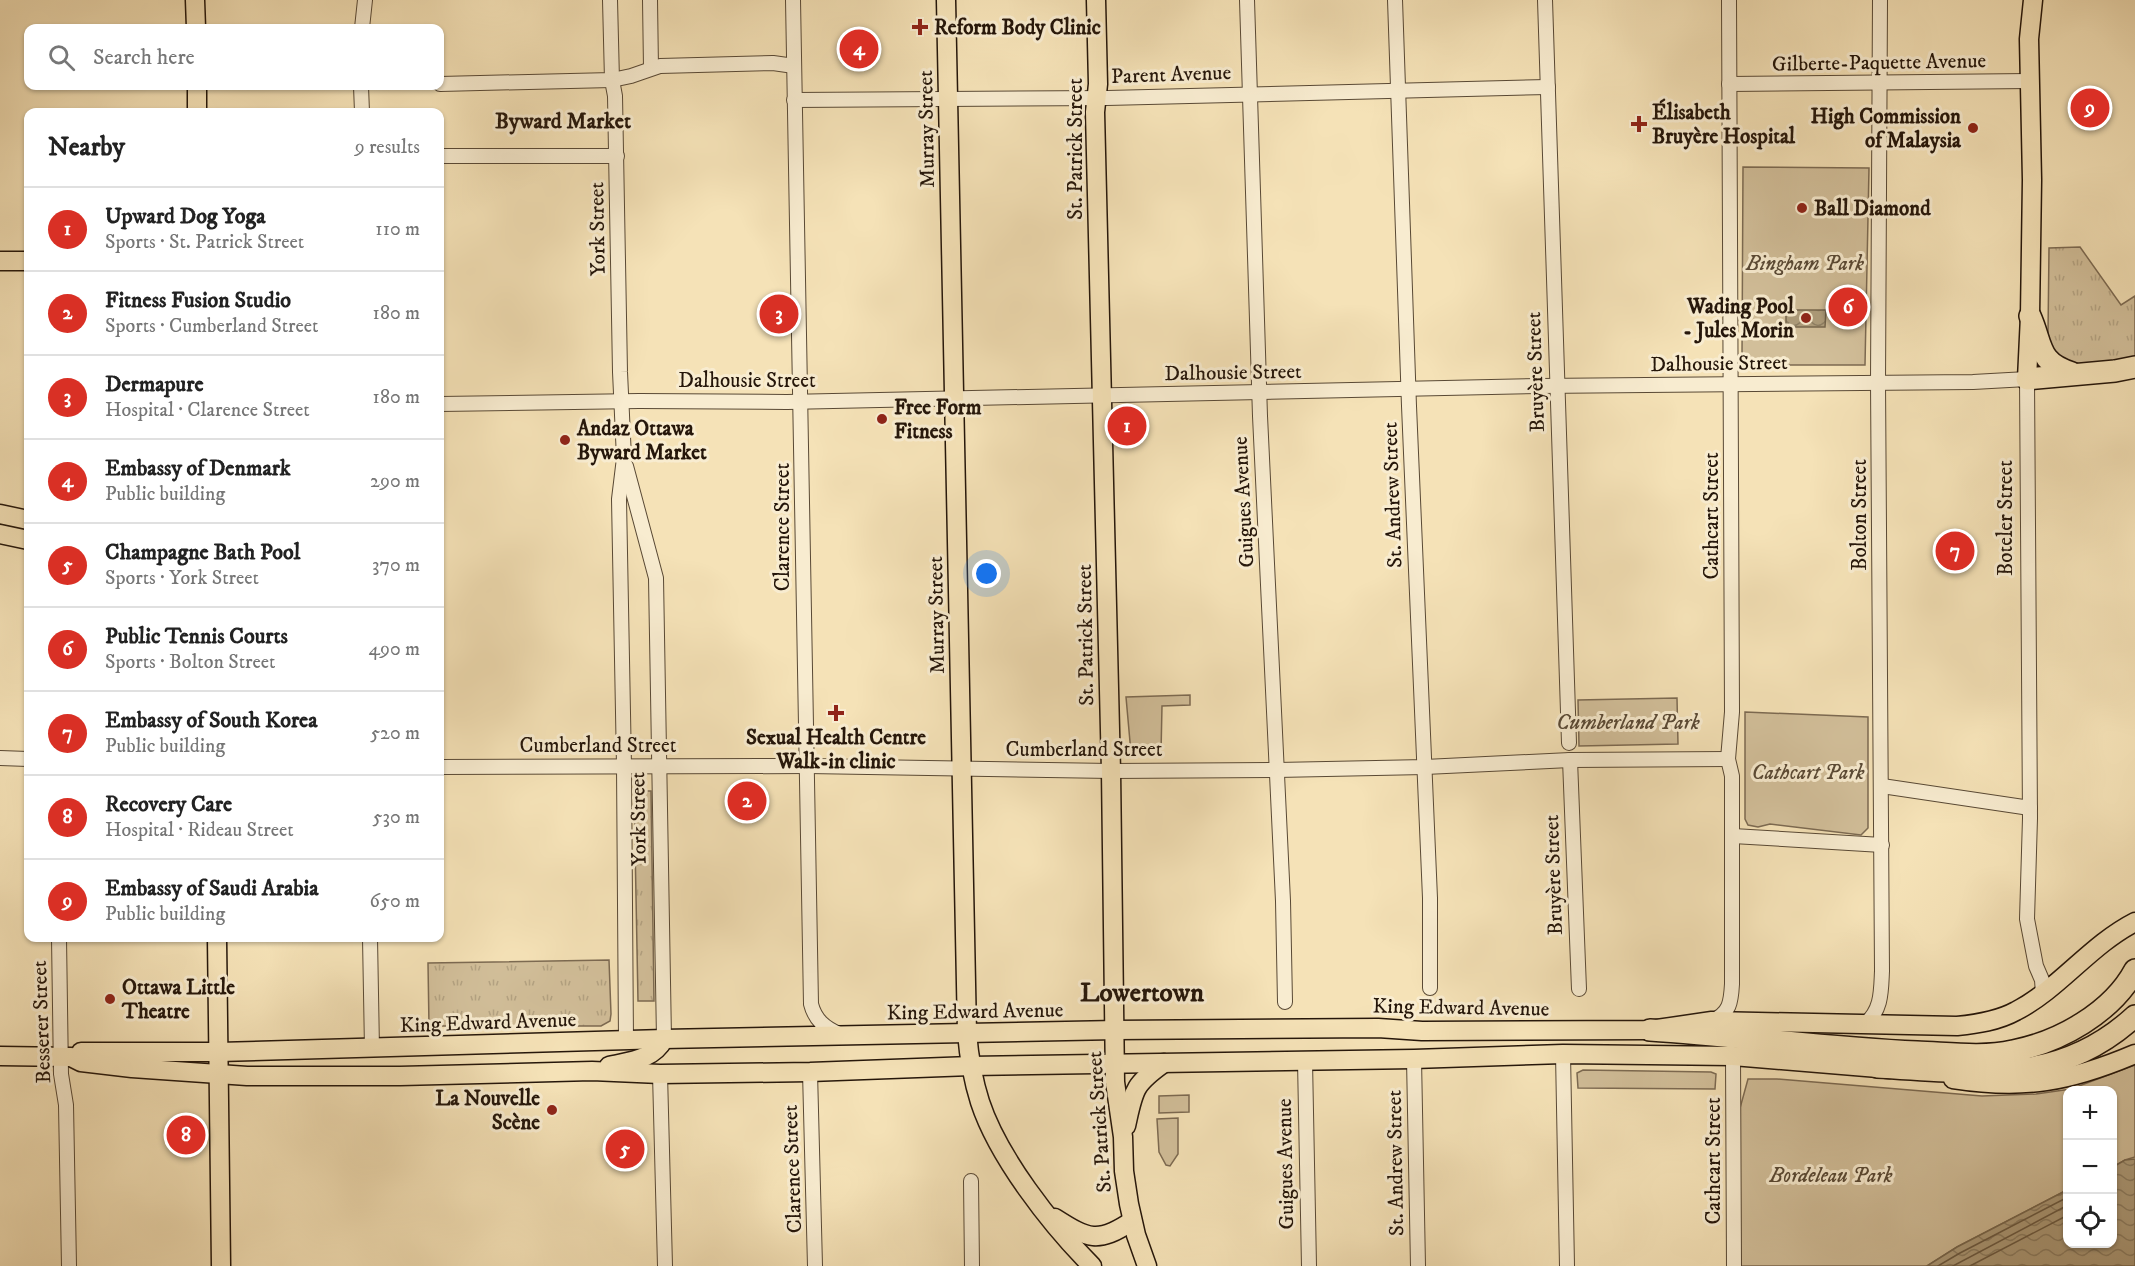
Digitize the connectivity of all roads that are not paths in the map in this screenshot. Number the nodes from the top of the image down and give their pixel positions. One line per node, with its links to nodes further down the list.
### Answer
1 (195, 0): 14 (main road)
2 (365, 0): 15 (street)
3 (610, 0): 18 (street, York Street)
4 (650, 0): 17 (street)
5 (794, 0): 16 (street, Clarence Street)
6 (946, 0): 29 (main road, Murray Street)
7 (1096, 0): 28 (main road, St. Patrick Street)
8 (1247, 0): 27 (street, Guigues Avenue)
9 (1395, 0): 26 (street, St. Andrew Street)
10 (1545, 0): 23 (street, Bruyère Street)
11 (1729, 0): 22 (street, Cathcart Street)
12 (1880, 0): 20 (street, Bolton Street)
13 (2030, 0): 19 (main road, Boteler Street)
14 (196, 24)
15 (362, 24)
16 (794, 66): 17 (street); 30 (street, Clarence Street)
17 (651, 68): 18 (street)
18 (612, 80): 21 (street); 34 (street, York Street)
19 (2030, 81): 20 (street, Gilberte-Paquette Avenue); 37 (main road, Boteler Street)
20 (1880, 82): 22 (street, Gilberte-Paquette Avenue); 41 (street, Bolton Street)
21 (444, 84)
22 (1729, 84): 42 (street, Cathcart Street)
23 (1548, 87): 26 (street, Parent Avenue); 43 (street, Bruyère Street)
24 (197, 90): 31 (main road)
25 (361, 90): 32 (street)
26 (1398, 91): 27 (street, Parent Avenue); 44 (street, St. Andrew Street)
27 (1250, 93): 28 (street, Parent Avenue); 45 (street, Guigues Avenue)
28 (1097, 97): 29 (street, Parent Avenue); 46 (main road, St. Patrick Street)
29 (947, 98): 30 (street, Parent Avenue); 47 (main road, Murray Street)
30 (794, 100): 49 (street, Clarence Street)
31 (197, 108)
32 (362, 108)
33 (444, 156): 34 (street)
34 (617, 156): 48 (street, York Street)
35 (0, 261): 36 (main road)
36 (24, 261)
37 (2030, 316): 39 (highway); 40 (main road, Boteler Street)
38 (2135, 367): 39 (highway)
39 (2075, 374): 40 (highway)
40 (2027, 379): 41 (street, Dalhousie Street); 70 (street, Boteler Street)
41 (1878, 382): 42 (street, Dalhousie Street); 69 (street, Bolton Street)
42 (1731, 383): 43 (street, Dalhousie Street); 59 (street, Cathcart Street)
43 (1557, 386): 44 (street, Dalhousie Street); 56 (street, Bruyère Street)
44 (1408, 390): 45 (street, Dalhousie Street); 65 (street, St. Andrew Street)
45 (1260, 393): 46 (street, Dalhousie Street); 67 (street, Guigues Avenue)
46 (1102, 395): 47 (street, Dalhousie Street); 68 (main road, St. Patrick Street)
47 (953, 399): 49 (street, Dalhousie Street); 66 (main road, Murray Street)
48 (622, 401): 49 (street, Dalhousie Street); 50 (street, Dalhousie Street); 51 (street, York Street)
49 (802, 402): 63 (street, Clarence Street)
50 (444, 404)
51 (624, 458): 61 (street, York Street); 62 (street, York Street)
52 (0, 514): 53 (main road)
53 (24, 519)
54 (0, 534): 55 (main road)
55 (24, 539)
56 (1569, 743)
57 (0, 758): 58 (street)
58 (24, 759)
59 (1728, 759): 60 (street, Cumberland Street); 71 (street, Cathcart Street)
60 (1570, 760): 65 (street, Cumberland Street); 79 (street, Bruyère Street)
61 (624, 766): 62 (street, Cumberland Street); 64 (street, Cumberland Street); 91 (street, York Street)
62 (658, 766): 63 (street, Cumberland Street); 90 (street, York Street)
63 (808, 766): 66 (street, Cumberland Street); 89 (street, Clarence Street)
64 (444, 767)
65 (1425, 767): 67 (street, Cumberland Street); 78 (street, St. Andrew Street)
66 (962, 769): 68 (street, Cumberland Street); 88 (main road, Murray Street)
67 (1277, 770): 68 (street, Cumberland Street); 81 (street, Guigues Avenue)
68 (1111, 771): 86 (main road, St. Patrick Street)
69 (1882, 786): 70 (street); 72 (street, Bolton Street)
70 (2030, 808): 80 (street, Boteler Street)
71 (1732, 836): 72 (street); 83 (street, Cathcart Street)
72 (1882, 845): 84 (street, Bolton Street)
73 (2135, 922): 80 (main road, King Edward Avenue)
74 (59, 942): 97 (street, Besserer Street)
75 (218, 942): 93 (main road)
76 (370, 942): 92 (street)
77 (2135, 970): 87 (highway)
78 (1430, 988)
79 (1579, 989)
80 (2043, 994): 84 (main road, King Edward Avenue)
81 (1285, 1002)
82 (2135, 1016): 104 (highway)
83 (1712, 1021): 84 (main road, King Edward Avenue); 87 (main road, King Edward Avenue)
84 (1865, 1024)
85 (1378, 1028): 86 (main road, King Edward Avenue); 87 (main road, King Edward Avenue); 99 (main road)
86 (1116, 1030): 88 (main road, King Edward Avenue); 102 (main road, St. Patrick Street)
87 (1650, 1030)
88 (966, 1034): 89 (main road, King Edward Avenue); 103 (main road, Murray Street)
89 (845, 1036): 90 (main road, King Edward Avenue)
90 (664, 1039): 91 (main road, King Edward Avenue); 105 (main road)
91 (626, 1040): 92 (main road, King Edward Avenue)
92 (372, 1048): 93 (main road, King Edward Avenue)
93 (219, 1053): 97 (main road, King Edward Avenue); 107 (main road)
94 (1563, 1054): 98 (main road, King Edward Avenue); 99 (main road, King Edward Avenue); 122 (street)
95 (2135, 1054): 104 (main road, King Edward Avenue)
96 (0, 1056): 97 (main road, King Edward Avenue)
97 (66, 1056): 107 (main road, King Edward Avenue); 113 (street, Besserer Street)
98 (1733, 1056): 104 (main road, King Edward Avenue); 123 (street, Cathcart Street)
99 (1414, 1059): 100 (main road, King Edward Avenue); 121 (street, St. Andrew Street)
100 (1305, 1061): 101 (main road, King Edward Avenue); 120 (street, Guigues Avenue)
101 (1165, 1063): 102 (main road, King Edward Avenue); 109 (main road)
102 (1115, 1064): 103 (main road, King Edward Avenue); 109 (main road, St. Patrick Street)
103 (971, 1066): 106 (main road, King Edward Avenue); 111 (main road, Murray Street)
104 (1877, 1067)
105 (592, 1071): 107 (main road, King Edward Avenue); 108 (main road, King Edward Avenue)
106 (810, 1072): 108 (main road, King Edward Avenue); 116 (street, Clarence Street)
107 (219, 1074): 114 (main road)
108 (660, 1074): 115 (street)
109 (1123, 1137): 112 (main road, St. Patrick Street)
110 (971, 1181): 117 (street)
111 (1043, 1210): 112 (main road); 118 (main road)
112 (1132, 1221): 119 (main road, St. Patrick Street)
113 (69, 1266)
114 (221, 1266)
115 (665, 1266)
116 (816, 1266)
117 (972, 1266)
118 (1092, 1266)
119 (1147, 1266)
120 (1309, 1266)
121 (1418, 1266)
122 (1567, 1266)
123 (1734, 1266)

